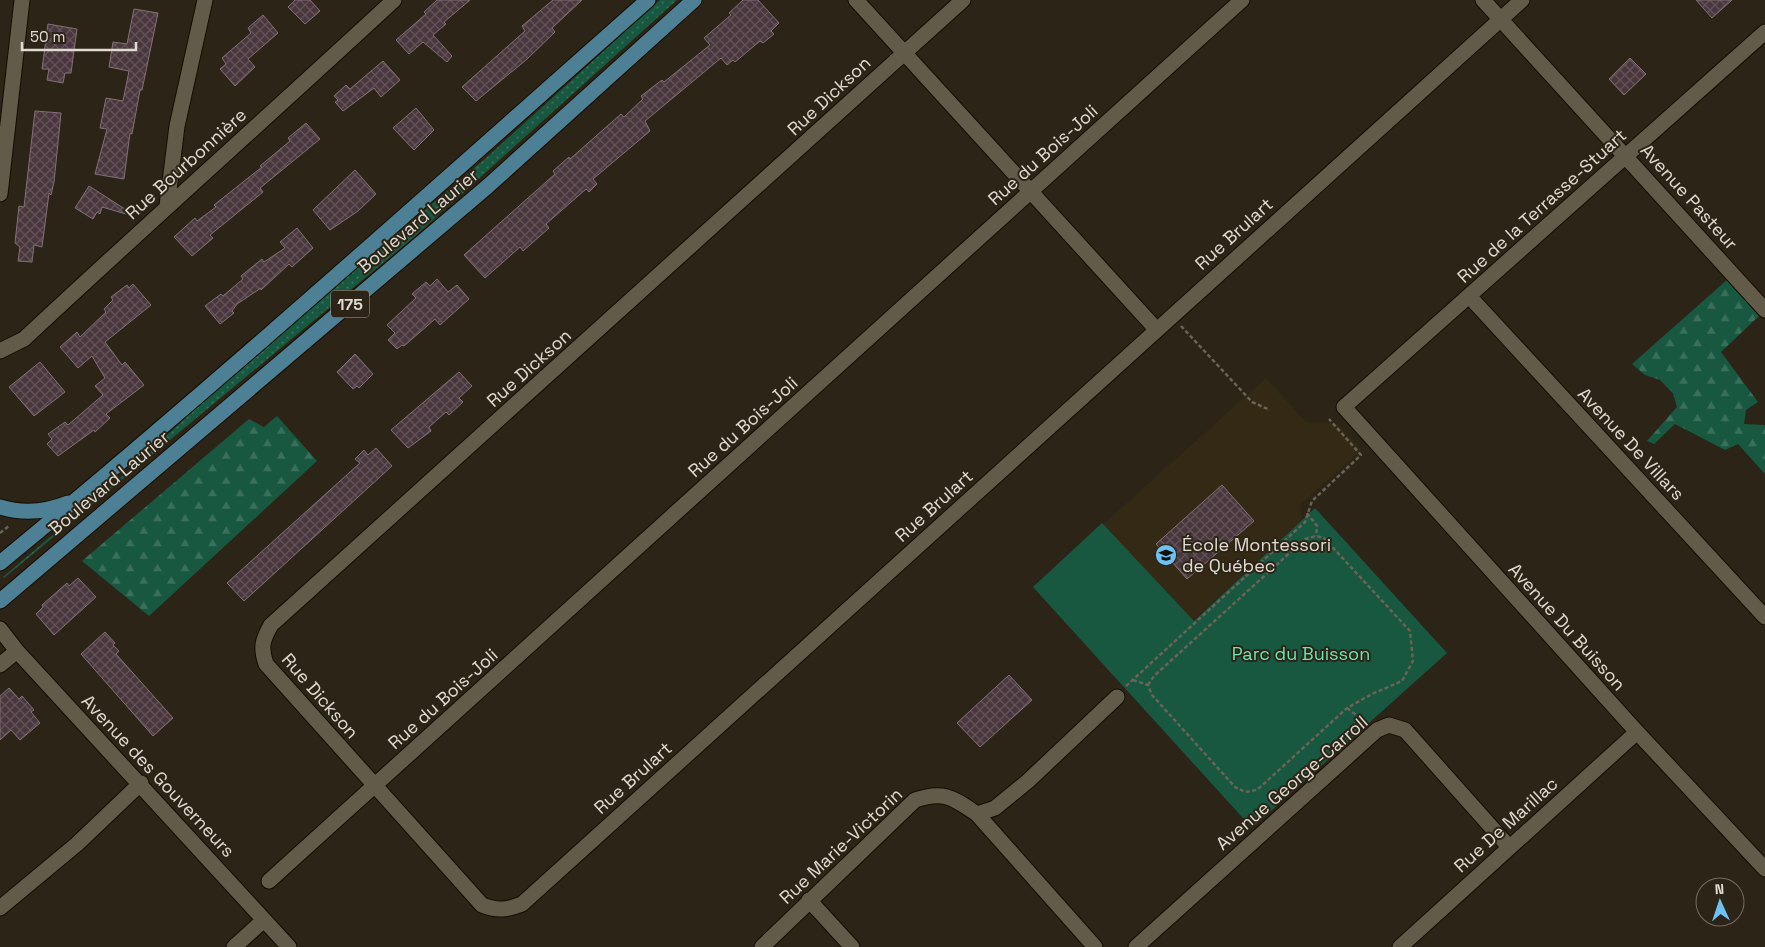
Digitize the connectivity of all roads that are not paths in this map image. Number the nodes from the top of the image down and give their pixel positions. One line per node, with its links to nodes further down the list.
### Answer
1 (22, 0): 16 (street)
2 (205, 0): 17 (street)
3 (394, 0): 17 (street, Rue Bourbonnière)
4 (648, 0): 23 (main road, Boulevard Laurier / 175)
5 (694, 0): 26 (main road, Boulevard Laurier / 175)
6 (856, 0): 13 (street)
7 (962, 0): 13 (street, Rue Dickson)
8 (1242, 0): 15 (street, Rue du Bois-Joli)
9 (1483, 0): 11 (street, Avenue Pasteur)
10 (1522, 0): 11 (street, Rue Brulart)
11 (1501, 20): 14 (street, Avenue Pasteur); 20 (street, Rue Brulart)
12 (1765, 32): 14 (street, Rue de la Terrasse-Stuart)
13 (904, 51): 15 (street); 34 (street, Rue Dickson)
14 (1626, 155): 18 (street, Rue de la Terrasse-Stuart); 19 (street, Avenue Pasteur)
15 (1031, 191): 20 (street); 34 (street, Rue du Bois-Joli)
16 (0, 194)
17 (167, 206): 21 (street, Rue Bourbonnière)
18 (1469, 296): 22 (street, Rue de la Terrasse-Stuart); 27 (street, Avenue De Villars)
19 (1765, 310)
20 (1156, 329): 34 (street, Rue Brulart)
21 (0, 351)
22 (1344, 407): 32 (street, Avenue Du Buisson)
23 (87, 493): 24 (main road); 25 (main road, Boulevard Laurier / 175)
24 (0, 507)
25 (0, 563)
26 (0, 601)
27 (1765, 617)
28 (0, 629): 29 (street, Avenue des Gouverneurs)
29 (17, 651): 30 (street); 33 (street, Avenue des Gouverneurs)
30 (0, 665)
31 (1117, 697): 35 (street)
32 (1637, 732): 36 (street, Rue De Marillac); 37 (street, Avenue Du Buisson)
33 (141, 783): 40 (street); 41 (street, Avenue des Gouverneurs)
34 (374, 786): 38 (street, Rue du Bois-Joli)
35 (977, 814): 39 (street, Rue Marie-Victorin); 46 (street, Rue Marie-Victorin)
36 (1509, 847): 47 (street, Avenue George-Carroll); 48 (street, Rue De Marillac)
37 (1765, 869)
38 (269, 881)
39 (809, 900): 44 (street, Rue Marie-Victorin); 45 (street)
40 (0, 908)
41 (264, 920): 42 (street); 43 (street, Avenue des Gouverneurs)
42 (234, 947)
43 (289, 947)
44 (762, 947)
45 (852, 947)
46 (1096, 947)
47 (1136, 947)
48 (1400, 947)

